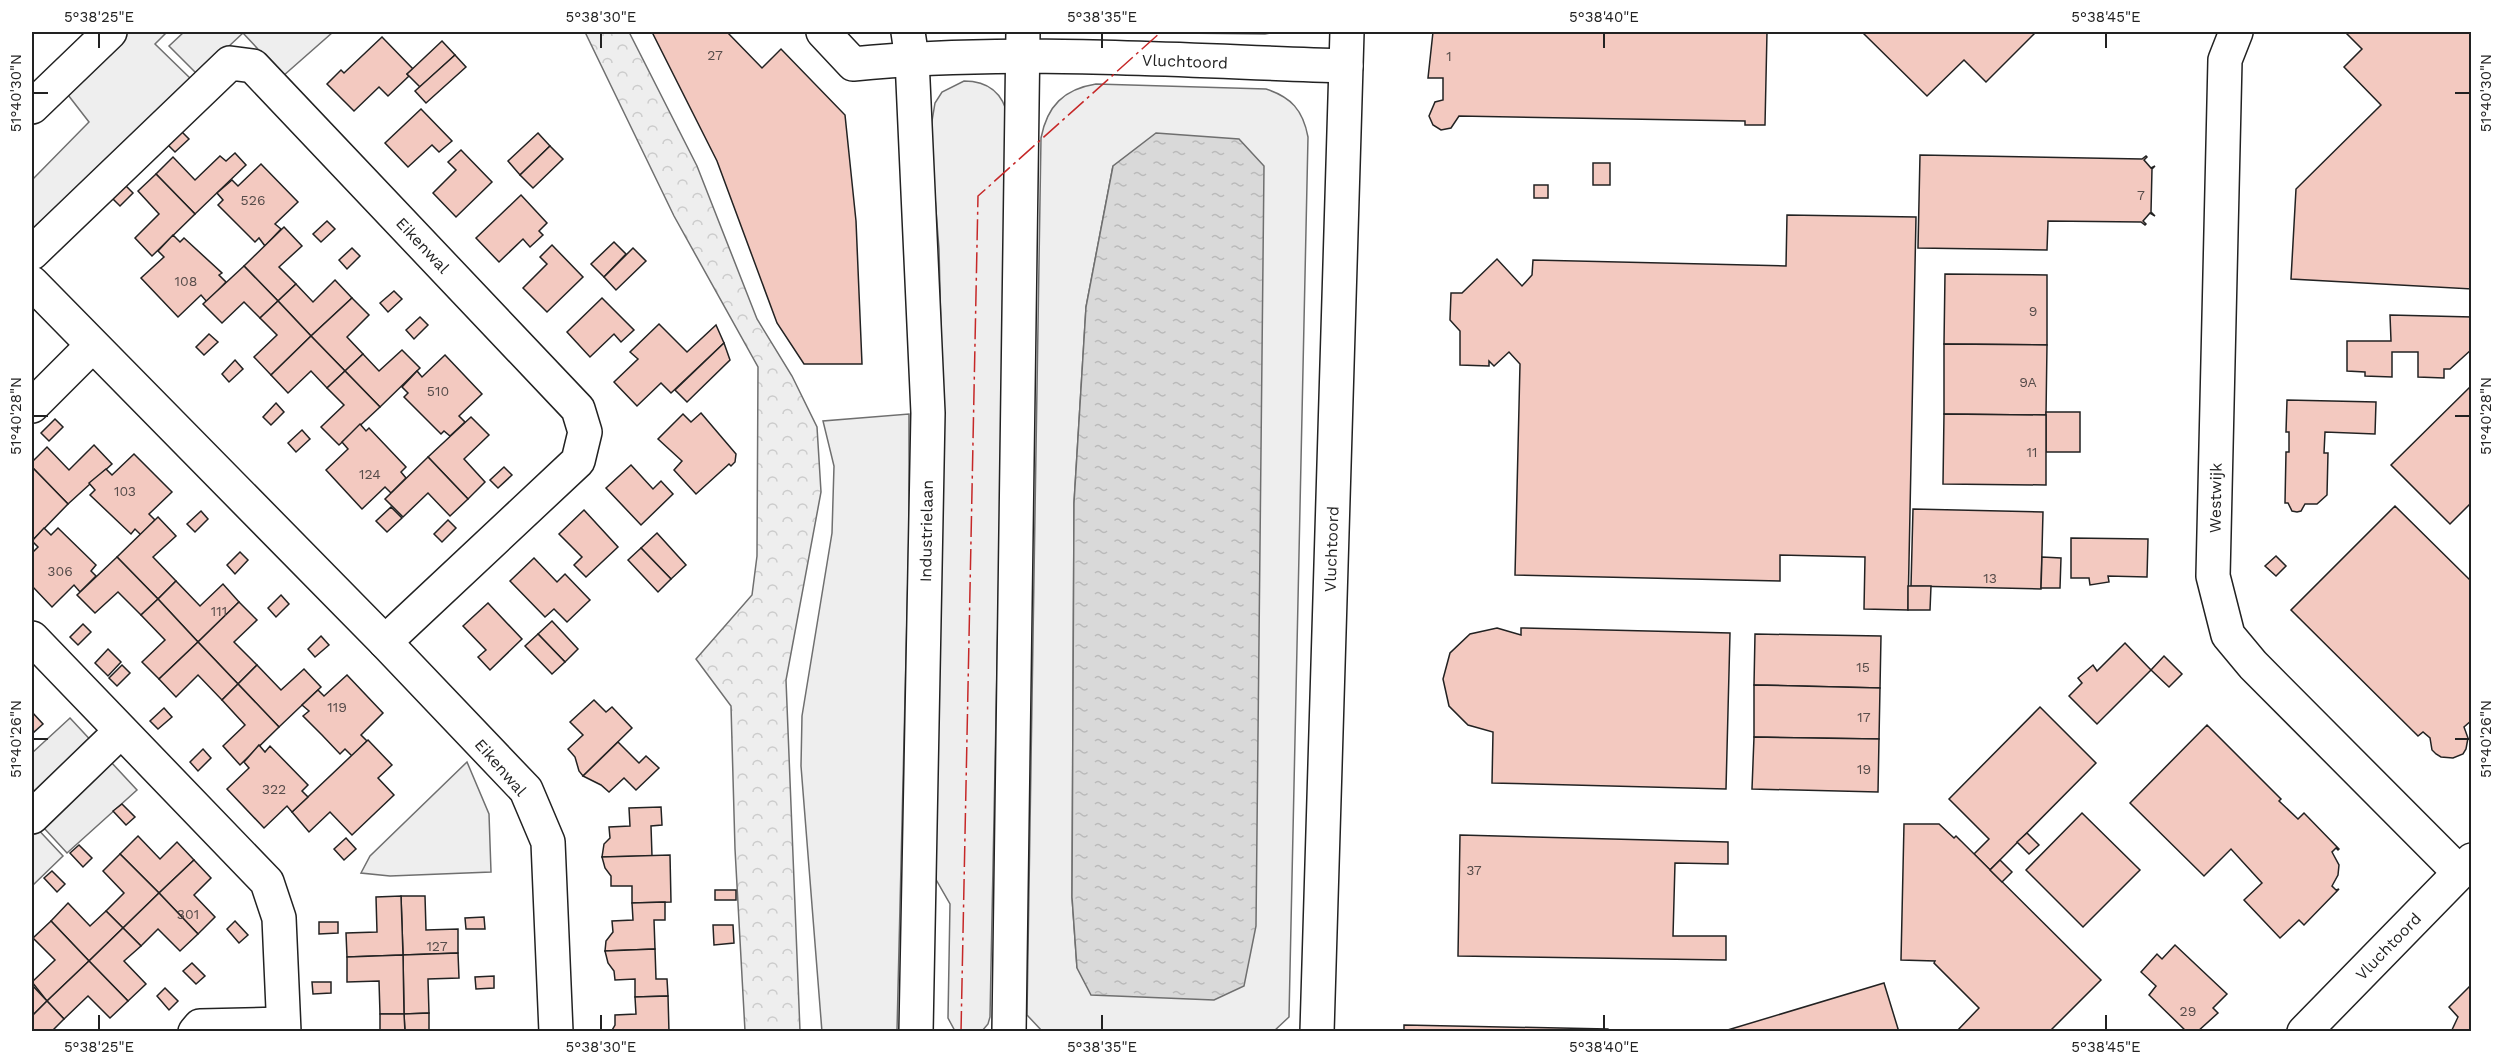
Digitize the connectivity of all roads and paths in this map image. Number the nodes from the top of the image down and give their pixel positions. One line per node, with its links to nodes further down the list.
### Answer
1 (110, 32): 8 (street)
2 (823, 32): 6 (street, Vluchtoord)
3 (1347, 32): 7 (street, Vluchtoord)
4 (2236, 32): 17 (street, Westwijk)
5 (1023, 44): 6 (street, Vluchtoord); 7 (street, Vluchtoord); 23 (street)
6 (910, 45): 22 (street, Industrielaan)
7 (1346, 66): 24 (street, Vluchtoord)
8 (32, 105)
9 (32, 253): 14 (street, Eikenwal)
10 (32, 283): 11 (street, Eikenwal)
11 (92, 346): 12 (street); 14 (street, Eikenwal)
12 (32, 406)
13 (32, 638): 15 (street)
14 (385, 642): 21 (street, Eikenwal)
15 (121, 731): 16 (street); 18 (street)
16 (32, 817)
17 (2465, 866): 19 (street, Vluchtoord)
18 (283, 1028): 20 (street)
19 (2305, 1031)
20 (195, 1032)
21 (556, 1032)
22 (916, 1032)
23 (1009, 1032)
24 (1317, 1032)

